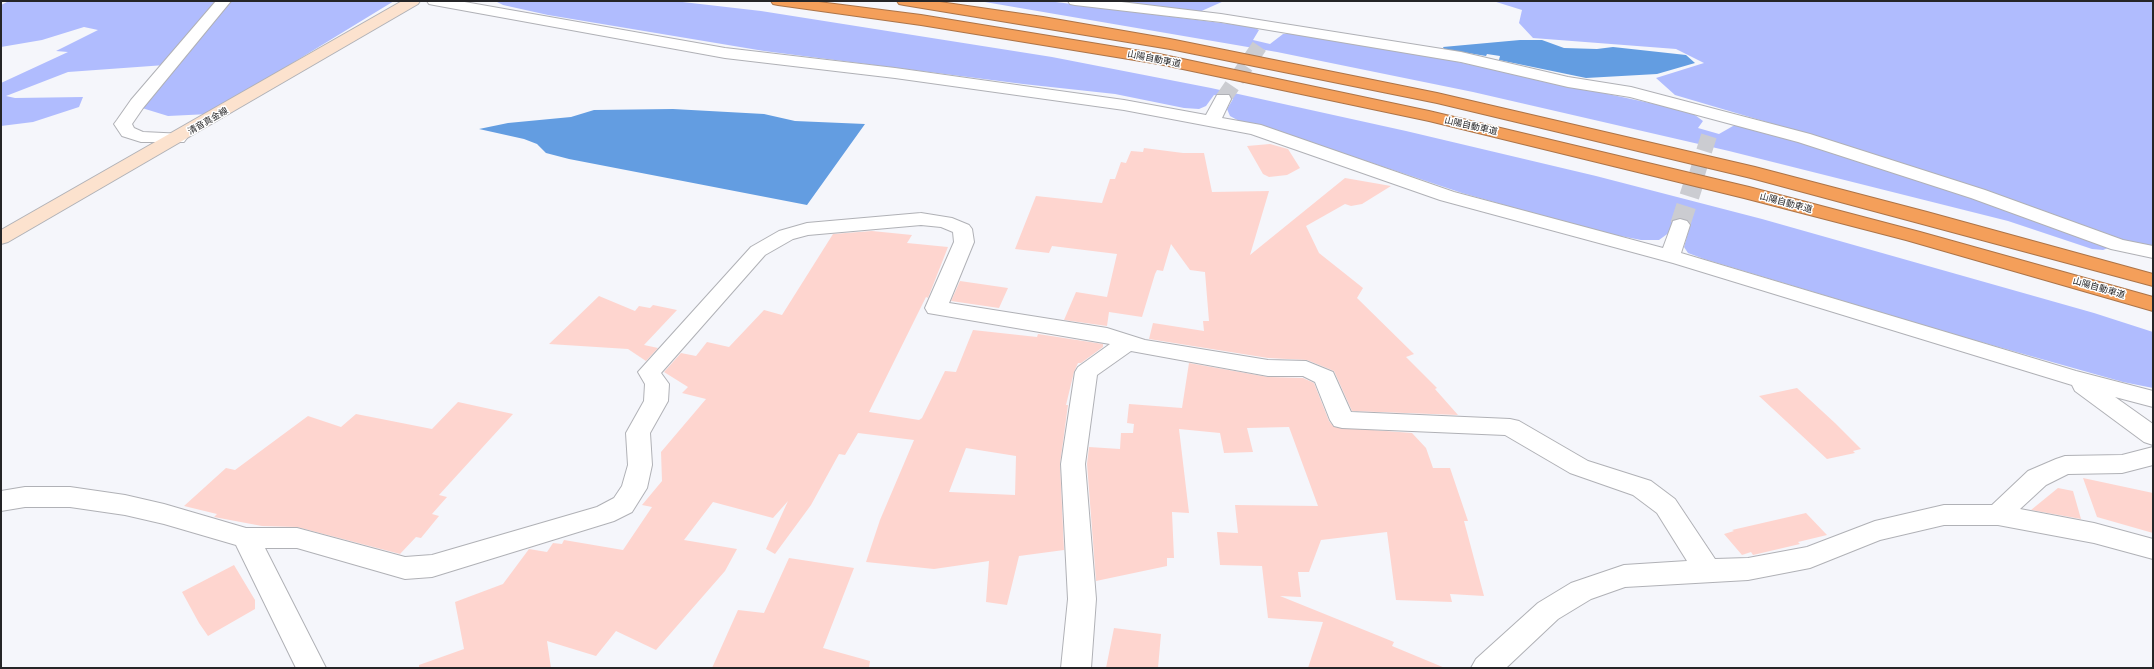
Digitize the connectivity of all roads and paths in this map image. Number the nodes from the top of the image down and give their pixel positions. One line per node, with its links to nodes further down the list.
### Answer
1 (224, 1): 13 (street)
2 (413, 1): 13 (main road, 清音真金線)
3 (434, 1): 11 (street)
4 (778, 1): 19 (highway, 山陽自動車道)
5 (904, 1): 18 (highway, 山陽自動車道)
6 (1075, 1): 7 (street)
7 (1273, 26): 8 (street); 10 (street)
8 (1262, 41)
9 (1222, 99): 11 (street)
10 (1718, 114): 12 (street); 16 (street)
11 (1211, 122): 17 (street)
12 (1711, 129)
13 (178, 138): 15 (main road, 清音真金線)
14 (1680, 225): 17 (street)
15 (1, 238)
16 (2153, 252)
17 (1670, 256): 21 (street)
18 (2153, 280)
19 (2153, 304)
20 (1128, 342): 27 (street); 29 (street); 31 (street)
21 (2071, 377): 22 (street); 23 (street)
22 (2153, 399)
23 (2153, 436)
24 (2153, 456): 26 (street)
25 (1, 501): 27 (street)
26 (1998, 516): 28 (street); 29 (street)
27 (246, 538): 30 (street)
28 (2153, 549)
29 (1708, 570): 32 (street)
30 (311, 668)
31 (1076, 668)
32 (1486, 668)

